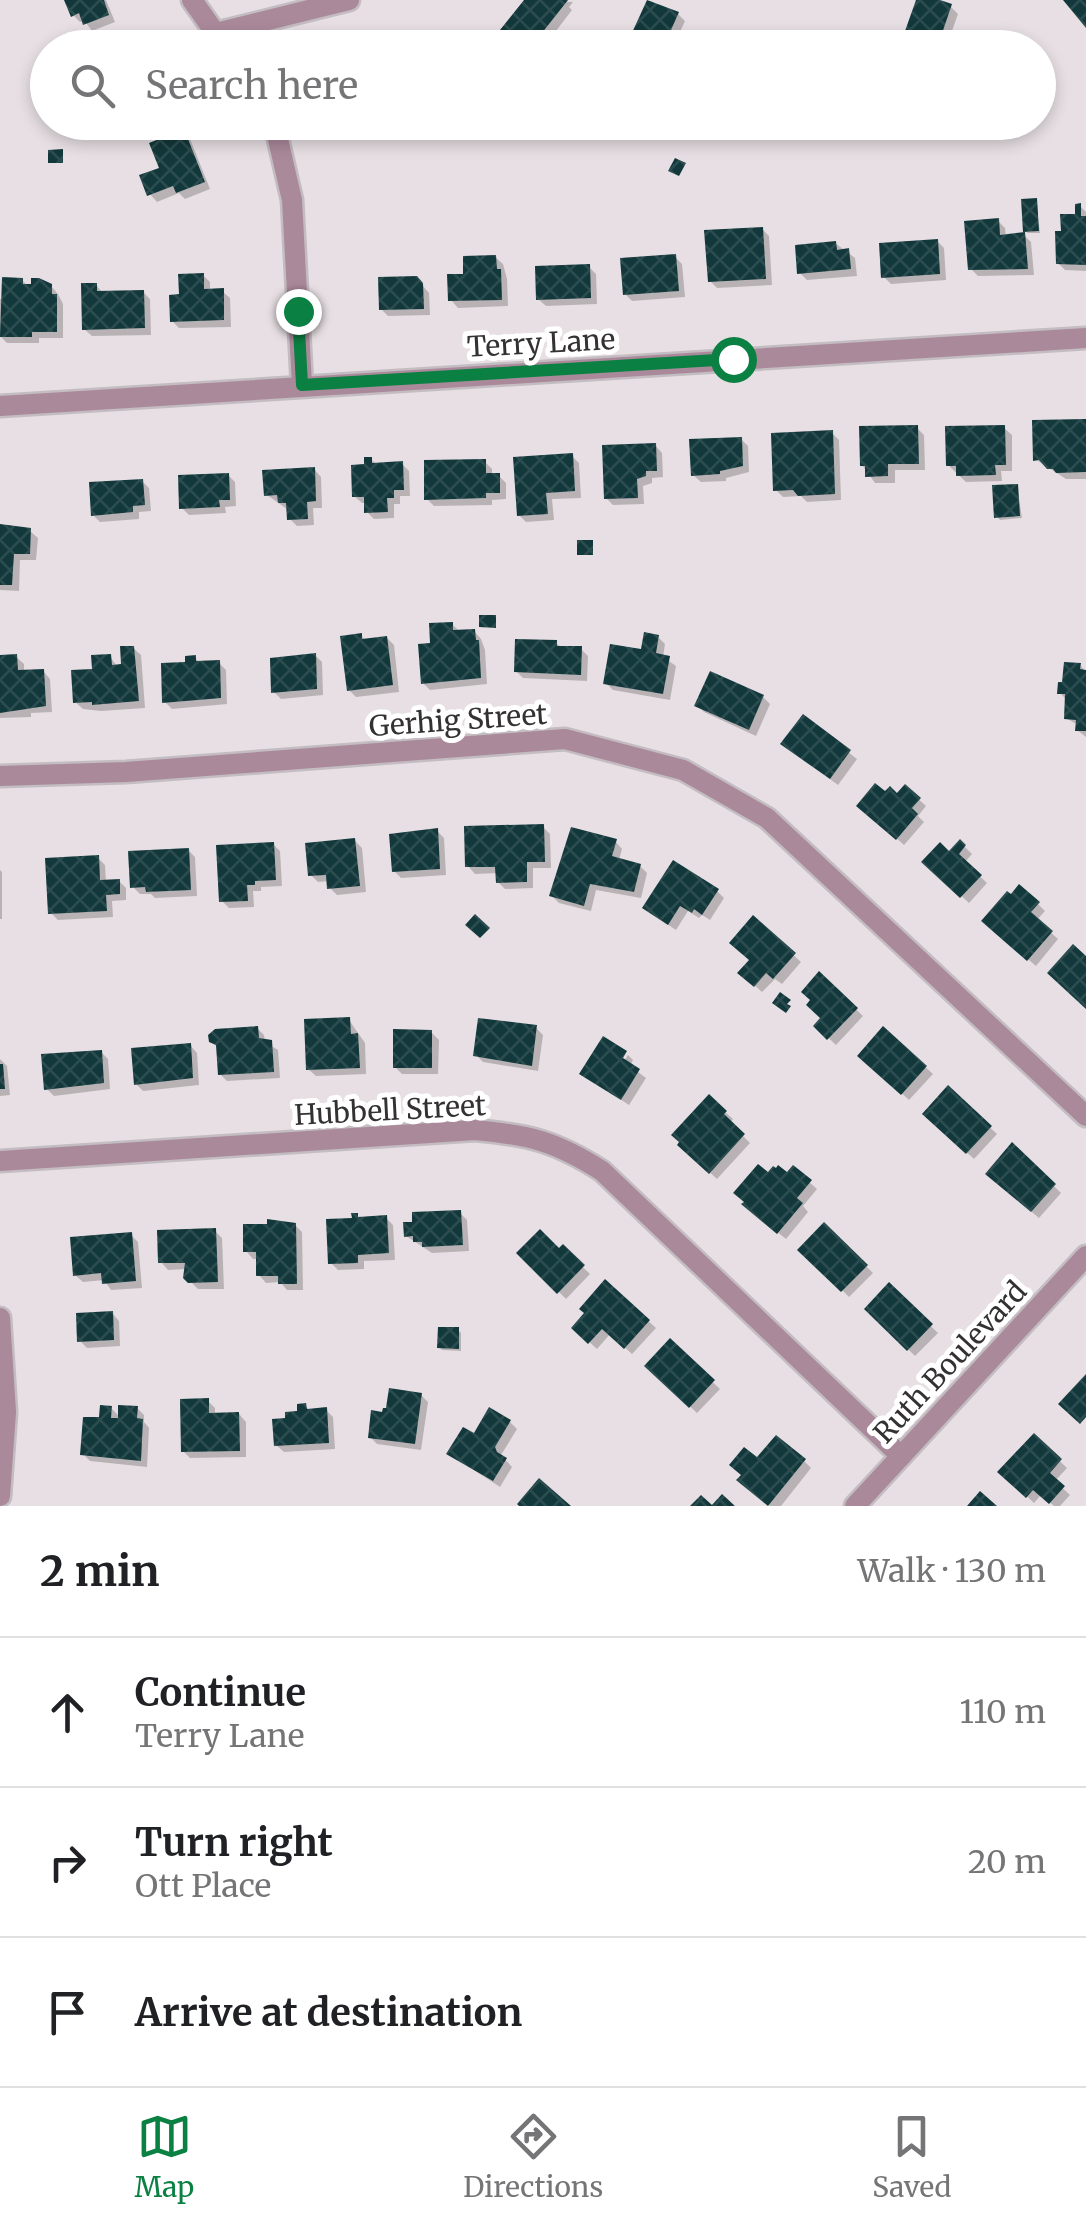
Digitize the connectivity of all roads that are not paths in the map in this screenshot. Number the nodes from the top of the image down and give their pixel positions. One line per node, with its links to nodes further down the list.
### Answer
1 (192, 0): 3 (street)
2 (349, 0): 4 (street)
3 (214, 30)
4 (253, 30)
5 (278, 140): 7 (street)
6 (1086, 338): 7 (street, Terry Lane)
7 (302, 385): 8 (street, Terry Lane)
8 (0, 406)
9 (0, 776): 10 (street, Gerhig Street)
10 (1086, 1116)
11 (0, 1160): 14 (street, Hubbell Street)
12 (1086, 1256): 14 (street, Ruth Boulevard)
13 (0, 1318): 15 (street)
14 (901, 1456): 16 (street, Ruth Boulevard)
15 (0, 1496)
16 (855, 1506)

